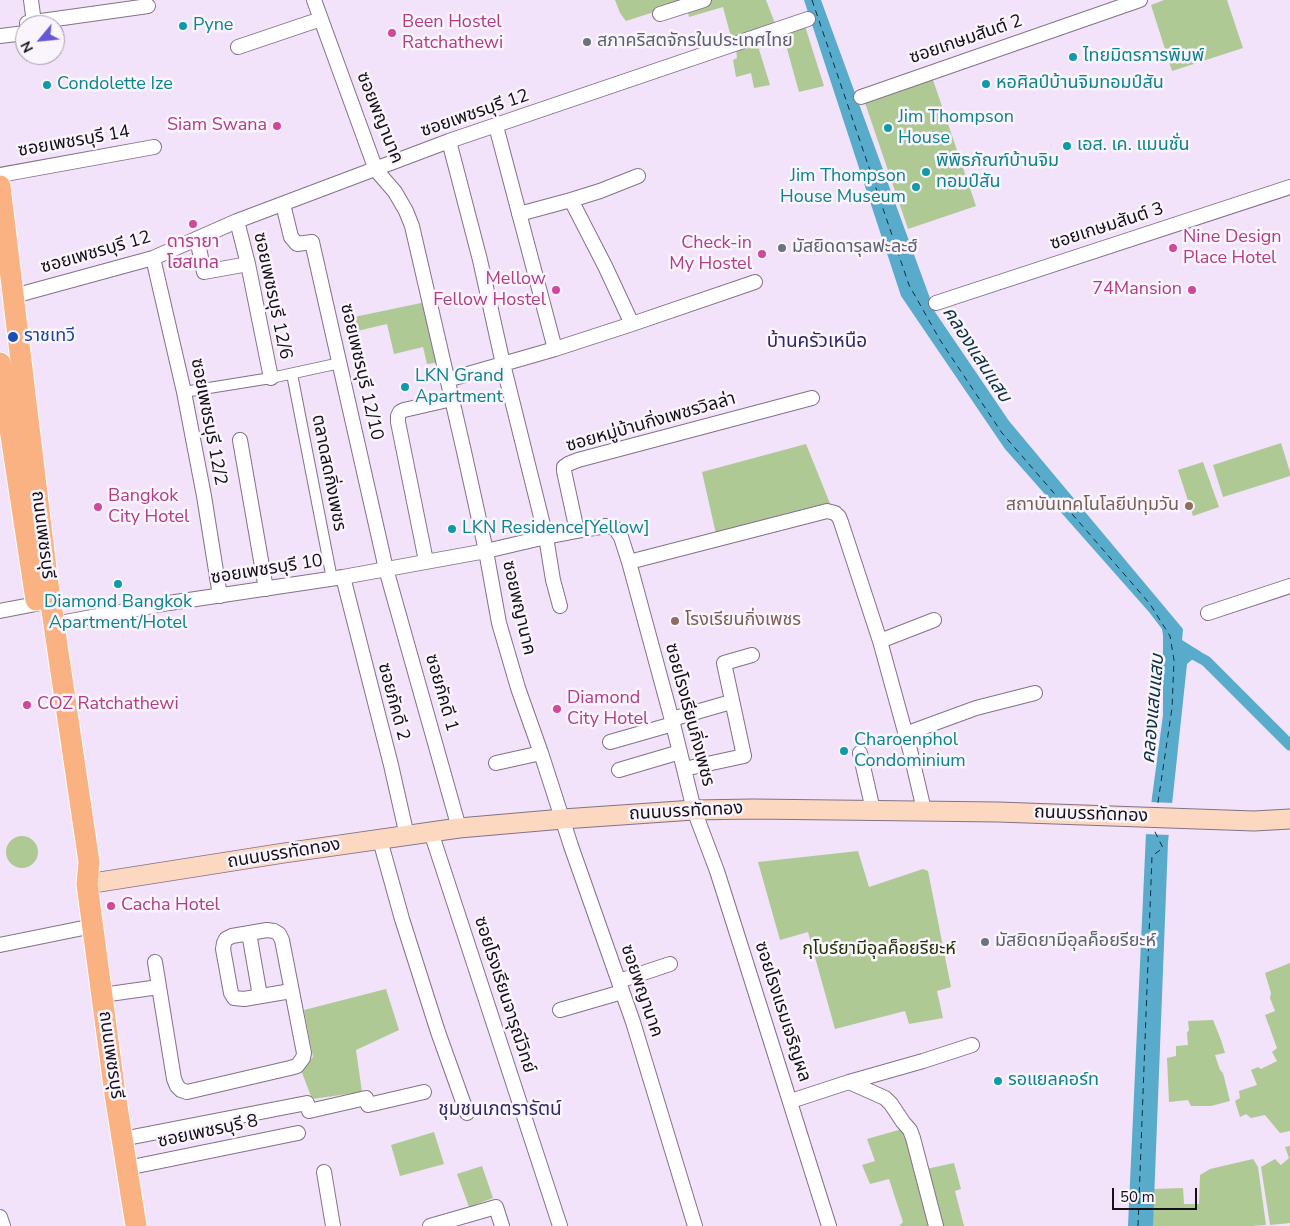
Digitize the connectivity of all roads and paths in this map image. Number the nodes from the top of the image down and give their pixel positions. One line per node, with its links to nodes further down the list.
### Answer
1 (31, 0): 8 (street)
2 (314, 0): 10 (street, ซอยพญานาค)
3 (704, 0): 7 (street)
4 (1140, 0): 15 (street, ซอยเกษมสันต์ 2)
5 (117, 6): 6 (street); 9 (street)
6 (148, 6)
7 (660, 14)
8 (30, 15)
9 (65, 18)
10 (321, 19): 14 (street); 19 (street, ซอยพญานาค)
11 (808, 19): 16 (street, ซอยเพชรบุรี 12)
12 (15, 31): 13 (street)
13 (0, 36)
14 (238, 48)
15 (861, 97)
16 (496, 126): 17 (street, ซอยเพชรบุรี 12); 26 (street)
17 (449, 141): 19 (street, ซอยเพชรบุรี 12); 38 (street)
18 (154, 147): 20 (street, ซอยเพชรบุรี 14)
19 (376, 170): 25 (street, ซอยเพชรบุรี 12); 41 (street, ซอยพญานาค)
20 (0, 175)
21 (638, 176): 24 (street)
22 (0, 186): 32 (main road, ถนนเพชรบุรี)
23 (1290, 187): 33 (street, ซอยเกษมสันต์ 3)
24 (571, 200): 26 (street); 34 (street)
25 (283, 204): 27 (street, ซอยเพชรบุรี 12); 37 (street, ซอยเพชรบุรี 12/10)
26 (519, 214): 35 (street)
27 (237, 221): 28 (street, ซอยเพชรบุรี 12); 30 (street, ซอยเพชรบุรี 12/6)
28 (197, 239): 29 (street, ซอยเพชรบุรี 12); 30 (street)
29 (153, 258): 32 (street, ซอยเพชรบุรี 12); 42 (street, ซอยเพชรบุรี 12/2)
30 (248, 264): 40 (street, ซอยเพชรบุรี 12/6)
31 (755, 282): 34 (street)
32 (14, 296): 61 (main road, ถนนเพชรบุรี)
33 (936, 303)
34 (632, 324): 35 (street)
35 (555, 349): 38 (street)
36 (0, 363): 56 (main road, ถนนเพชรบุรี)
37 (340, 364): 39 (street); 51 (street, ซอยเพชรบุรี 12/10)
38 (503, 364): 41 (street); 47 (street)
39 (292, 374): 40 (street); 52 (street, ตลาดสดกิ่งเพชร)
40 (271, 378): 42 (street)
41 (447, 380): 44 (street, ซอยพญานาค)
42 (184, 392): 55 (street, ซอยเพชรบุรี 12/2)
43 (812, 398): 46 (street, ซอยหมู่บ้านกิ่งเพชรวิลล่า)
44 (452, 399): 48 (street, ซอยพญานาค); 49 (street)
45 (240, 440): 54 (street)
46 (577, 531): 47 (street, ซอยโรงเรียนกิ่งเพชร); 50 (street, ซอยโรงเรียนกิ่งเพชร)
47 (546, 537): 48 (street, ซอยโรงเรียนกิ่งเพชร); 57 (street)
48 (486, 551): 49 (street, ซอยเพชรบุรี 10); 70 (street, ซอยพญานาค)
49 (426, 561): 51 (street, ซอยเพชรบุรี 10)
50 (629, 562): 62 (street); 66 (street, ซอยโรงเรียนกิ่งเพชร)
51 (386, 569): 52 (street, ซอยเพชรบุรี 10); 80 (street, ซอยภัคดี 1)
52 (338, 578): 54 (street, ซอยเพชรบุรี 10); 82 (street, ซอยภัคดี 2)
53 (1290, 586): 59 (street)
54 (266, 589): 55 (street, ซอยเพชรบุรี 10)
55 (220, 596): 61 (street, ซอยเพชรบุรี 10)
56 (36, 604): 58 (street); 84 (main road, ถนนเพชรบุรี)
57 (560, 606)
58 (0, 611)
59 (1208, 613)
60 (934, 620): 62 (street)
61 (54, 624): 84 (main road, ถนนเพชรบุรี)
62 (880, 641): 67 (street)
63 (752, 655): 73 (street)
64 (1035, 693): 67 (street)
65 (724, 704): 66 (street)
66 (672, 722): 68 (street); 69 (street, ซอยโรงเรียนกิ่งเพชร)
67 (905, 734): 77 (street)
68 (610, 742)
69 (680, 752): 73 (street, ซอยโรงเรียนกิ่งเพชร); 74 (street)
70 (541, 753): 72 (street); 78 (street, ซอยพญานาค)
71 (860, 753): 76 (street)
72 (496, 763)
73 (684, 769): 75 (street, ซอยโรงเรียนกิ่งเพชร)
74 (620, 770)
75 (694, 810): 76 (main road, ถนนบรรทัดทอง); 78 (main road, ถนนบรรทัดทอง); 99 (street, ซอยโรงแรมเจริญผล)
76 (873, 810): 77 (main road, ถนนบรรทัดทอง)
77 (924, 810): 79 (main road, ถนนบรรทัดทอง)
78 (563, 819): 80 (main road, ถนนบรรทัดทอง); 91 (street, ซอยพญานาค)
79 (1290, 819)
80 (459, 828): 81 (main road, ถนนบรรทัดทอง)
81 (431, 832): 82 (main road, ถนนบรรทัดทอง); 111 (street, ซอยโรงเรียนจารุณีวิทย์)
82 (407, 836): 83 (main road, ถนนบรรทัดทอง)
83 (380, 840): 84 (main road, ถนนบรรทัดทอง); 100 (street)
84 (87, 884): 85 (main road, ถนนเพชรบุรี)
85 (93, 926): 87 (street); 93 (main road, ถนนเพชรบุรี)
86 (249, 933): 92 (street); 94 (street); 94 (street)
87 (0, 945)
88 (155, 962): 90 (street)
89 (670, 964): 91 (street)
90 (159, 987): 92 (street); 93 (street)
91 (620, 987): 95 (street); 112 (street, ซอยพญานาค)
92 (291, 991): 94 (street)
93 (102, 995): 102 (main road, ถนนเพชรบุรี)
94 (260, 996)
95 (560, 1010)
96 (972, 1045): 97 (street)
97 (849, 1082): 99 (street); 114 (street)
98 (424, 1092): 102 (street)
99 (791, 1101): 113 (street, ซอยโรงแรมเจริญผล)
100 (467, 1113)
101 (298, 1133): 103 (street, ซอยเพชรบุรี 8)
102 (122, 1139): 103 (main road, ถนนเพชรบุรี)
103 (127, 1168): 107 (main road, ถนนเพชรบุรี)
104 (324, 1172): 108 (street)
105 (0, 1217): 106 (street)
106 (3, 1226)
107 (136, 1226)
108 (333, 1226)
109 (430, 1226): 110 (street)
110 (502, 1226)
111 (560, 1226)
112 (695, 1226)
113 (829, 1226)
114 (936, 1226)

